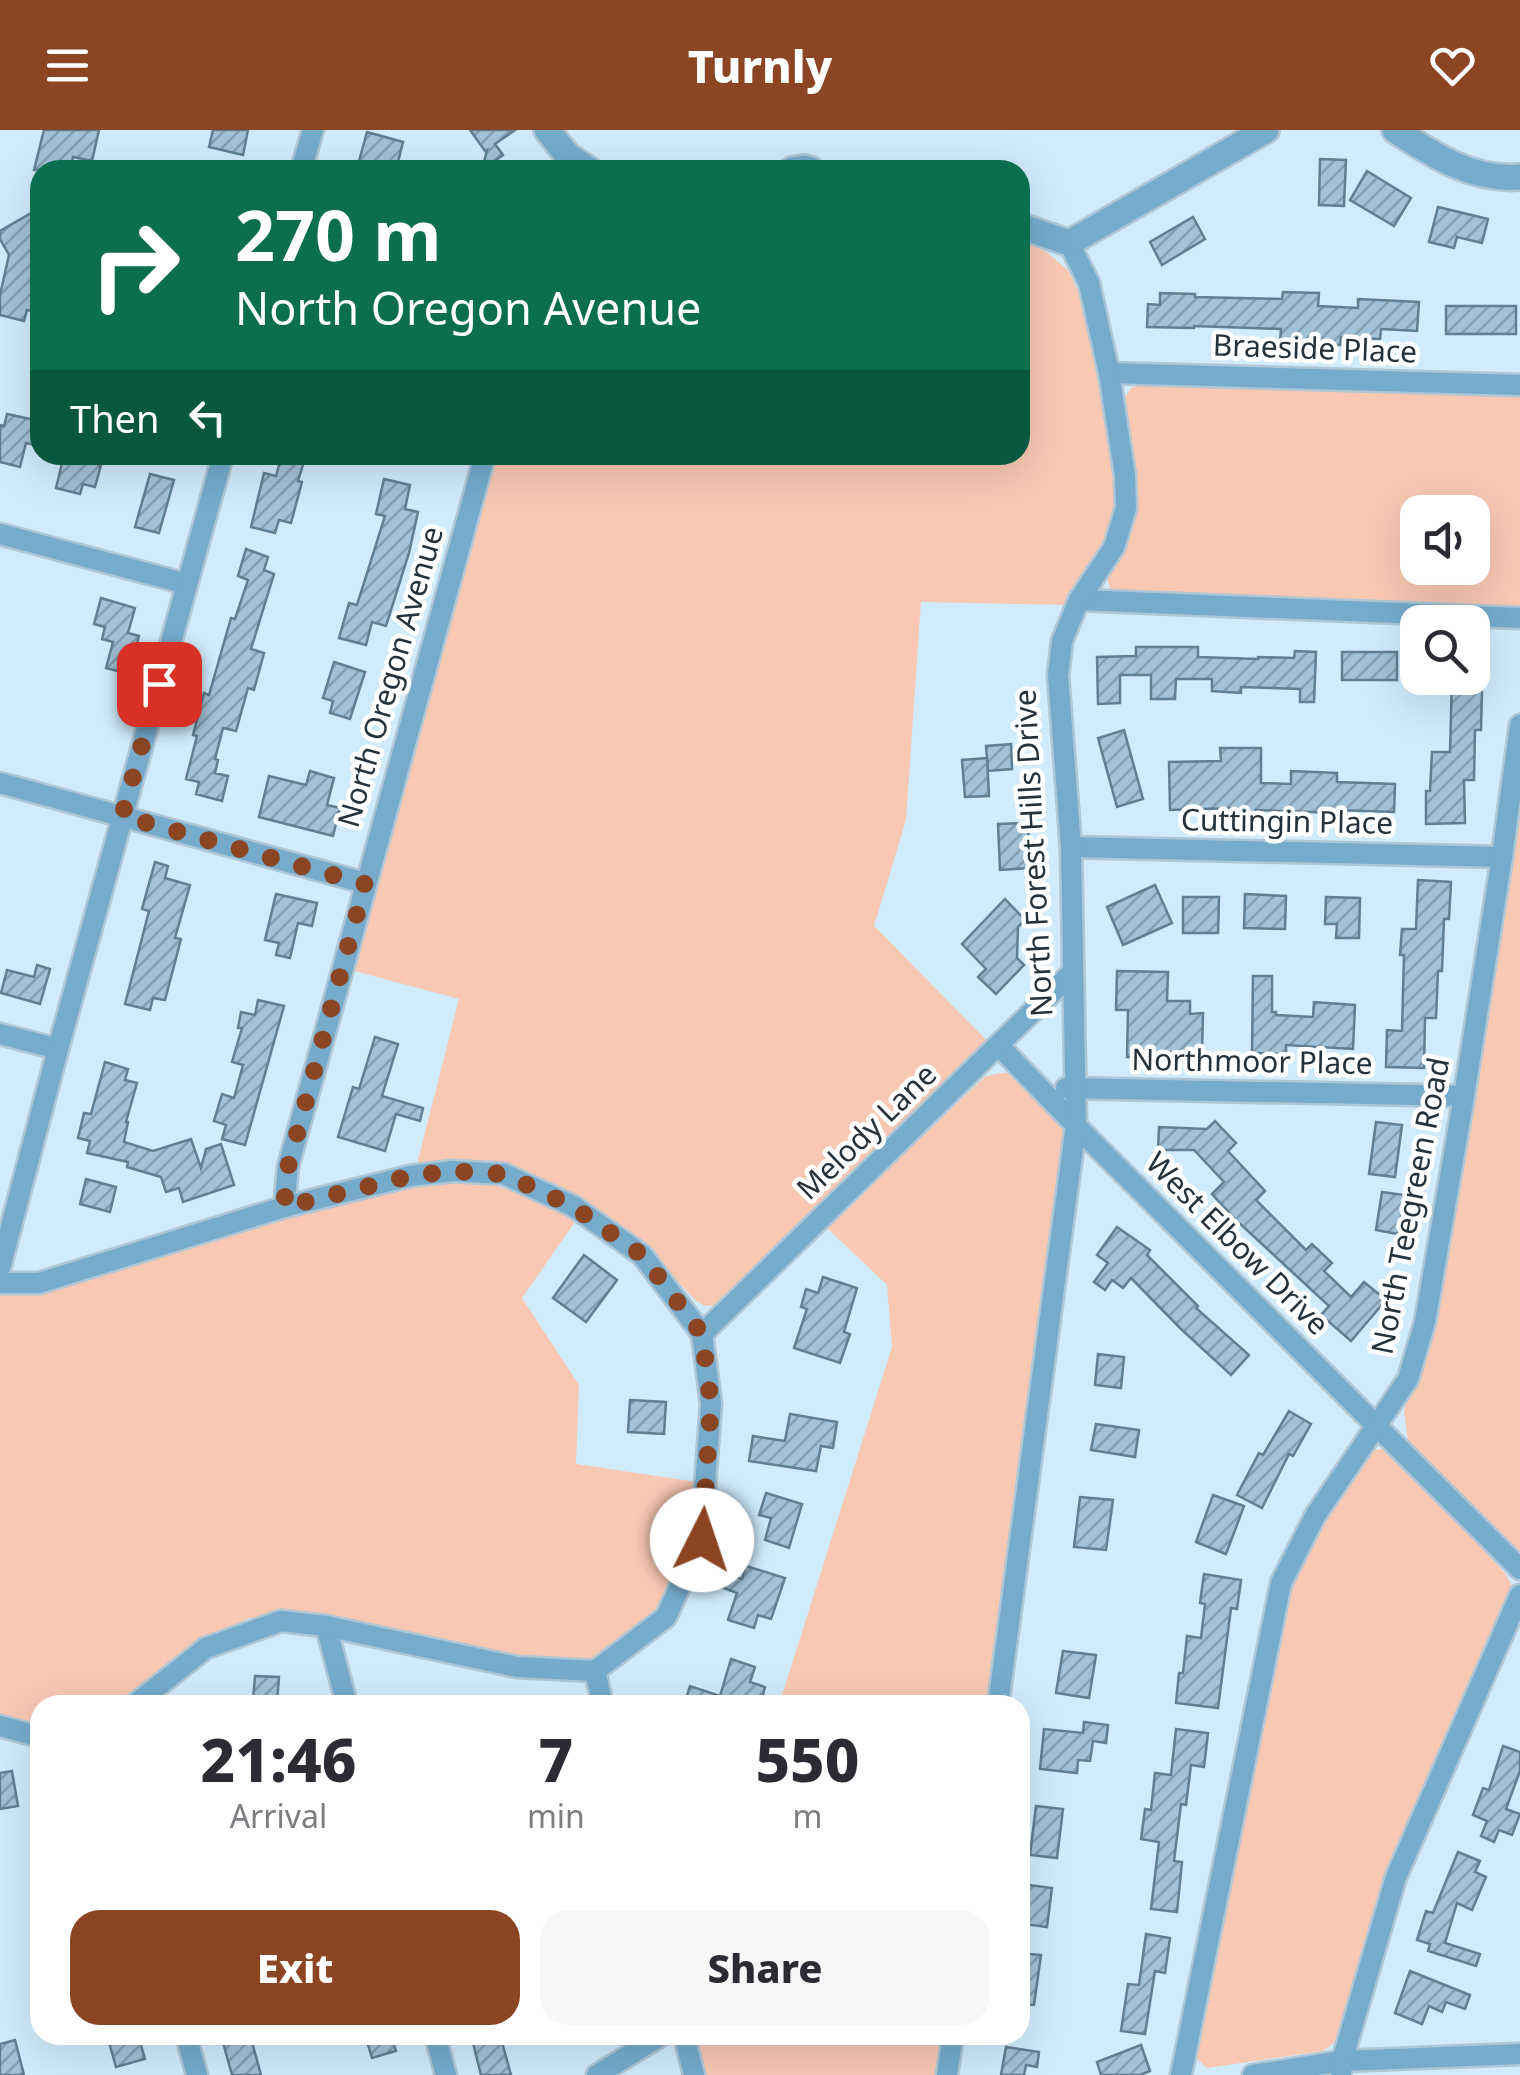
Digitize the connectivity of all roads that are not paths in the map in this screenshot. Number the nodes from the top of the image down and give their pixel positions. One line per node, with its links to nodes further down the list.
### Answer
1 (312, 130): 5 (street)
2 (547, 130): 6 (street)
3 (1266, 130): 9 (street)
4 (1395, 130): 7 (street)
5 (304, 160)
6 (570, 160)
7 (1520, 178)
8 (1030, 230): 9 (street)
9 (1069, 244): 10 (street, North Forest Hills Drive)
10 (1109, 373): 11 (street, Braeside Place); 16 (street, North Forest Hills Drive)
11 (1520, 385)
12 (220, 465): 15 (street)
13 (482, 465): 23 (street, North Oregon Avenue)
14 (0, 534): 15 (street)
15 (187, 584): 20 (street)
16 (1078, 600): 17 (street); 21 (street, North Forest Hills Drive)
17 (1520, 618)
18 (1520, 725): 22 (street, North Teegreen Road)
19 (0, 783): 20 (street)
20 (122, 816): 23 (street); 27 (street)
21 (1071, 847): 22 (street, Cuttingin Place); 24 (street, North Forest Hills Drive)
22 (1502, 856): 30 (street, North Teegreen Road)
23 (365, 884): 32 (street, North Oregon Avenue)
24 (1072, 973): 26 (street, Melody Lane); 29 (street, North Forest Hills Drive)
25 (0, 1034): 27 (street)
26 (998, 1046): 28 (street, West Elbow Drive); 35 (street, Melody Lane)
27 (58, 1049): 33 (street)
28 (1040, 1088): 29 (street, Northmoor Place); 31 (street, West Elbow Drive)
29 (1077, 1088): 30 (street, Northmoor Place); 31 (street, North Forest Hills Drive)
30 (1464, 1096): 36 (street, North Teegreen Road)
31 (1076, 1125): 36 (street, West Elbow Drive); 44 (street, North Forest Hills Drive)
32 (284, 1207): 34 (street); 35 (street)
33 (0, 1268)
34 (0, 1284)
35 (702, 1334): 40 (street)
36 (1378, 1426): 37 (street, West Elbow Drive); 59 (street, North Teegreen Road)
37 (1520, 1568)
38 (1520, 1596): 53 (street)
39 (326, 1626): 40 (street); 41 (street); 42 (street)
40 (595, 1671): 43 (street)
41 (147, 1695)
42 (344, 1695)
43 (601, 1695)
44 (999, 1695)
45 (0, 1726): 46 (street)
46 (30, 1734)
47 (189, 2045): 54 (street)
48 (438, 2045): 55 (street)
49 (646, 2045): 56 (street)
50 (686, 2045): 57 (street)
51 (952, 2045): 58 (street)
52 (1520, 2054): 53 (street)
53 (1342, 2068): 60 (street)
54 (197, 2075)
55 (446, 2075)
56 (597, 2075)
57 (694, 2075)
58 (948, 2075)
59 (1181, 2075)
60 (1253, 2075)

